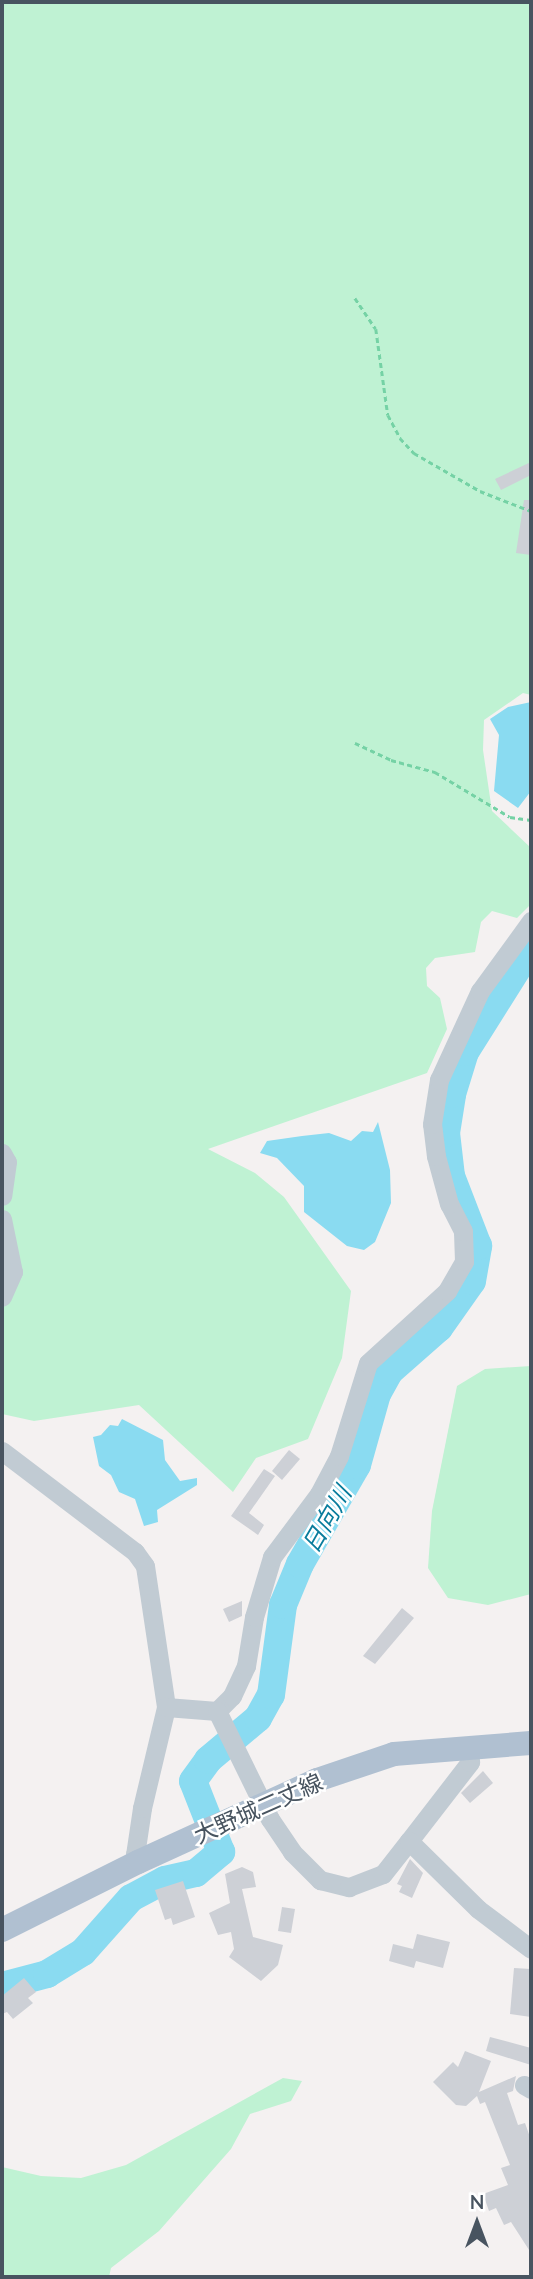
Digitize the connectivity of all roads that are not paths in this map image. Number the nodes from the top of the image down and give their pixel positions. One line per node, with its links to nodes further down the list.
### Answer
1 (531, 921): 8 (street)
2 (2, 1153): 3 (street)
3 (2, 1196)
4 (2, 1219): 5 (street)
5 (2, 1297)
6 (2, 1451): 7 (street)
7 (166, 1707): 8 (street); 12 (street)
8 (220, 1717): 11 (street)
9 (531, 1743): 10 (main road, 大野城二丈線)
10 (469, 1746): 11 (street); 12 (main road, 大野城二丈線, bridge)
11 (409, 1841): 14 (street)
12 (138, 1862): 13 (main road, 大野城二丈線)
13 (2, 1930)
14 (531, 1949)

